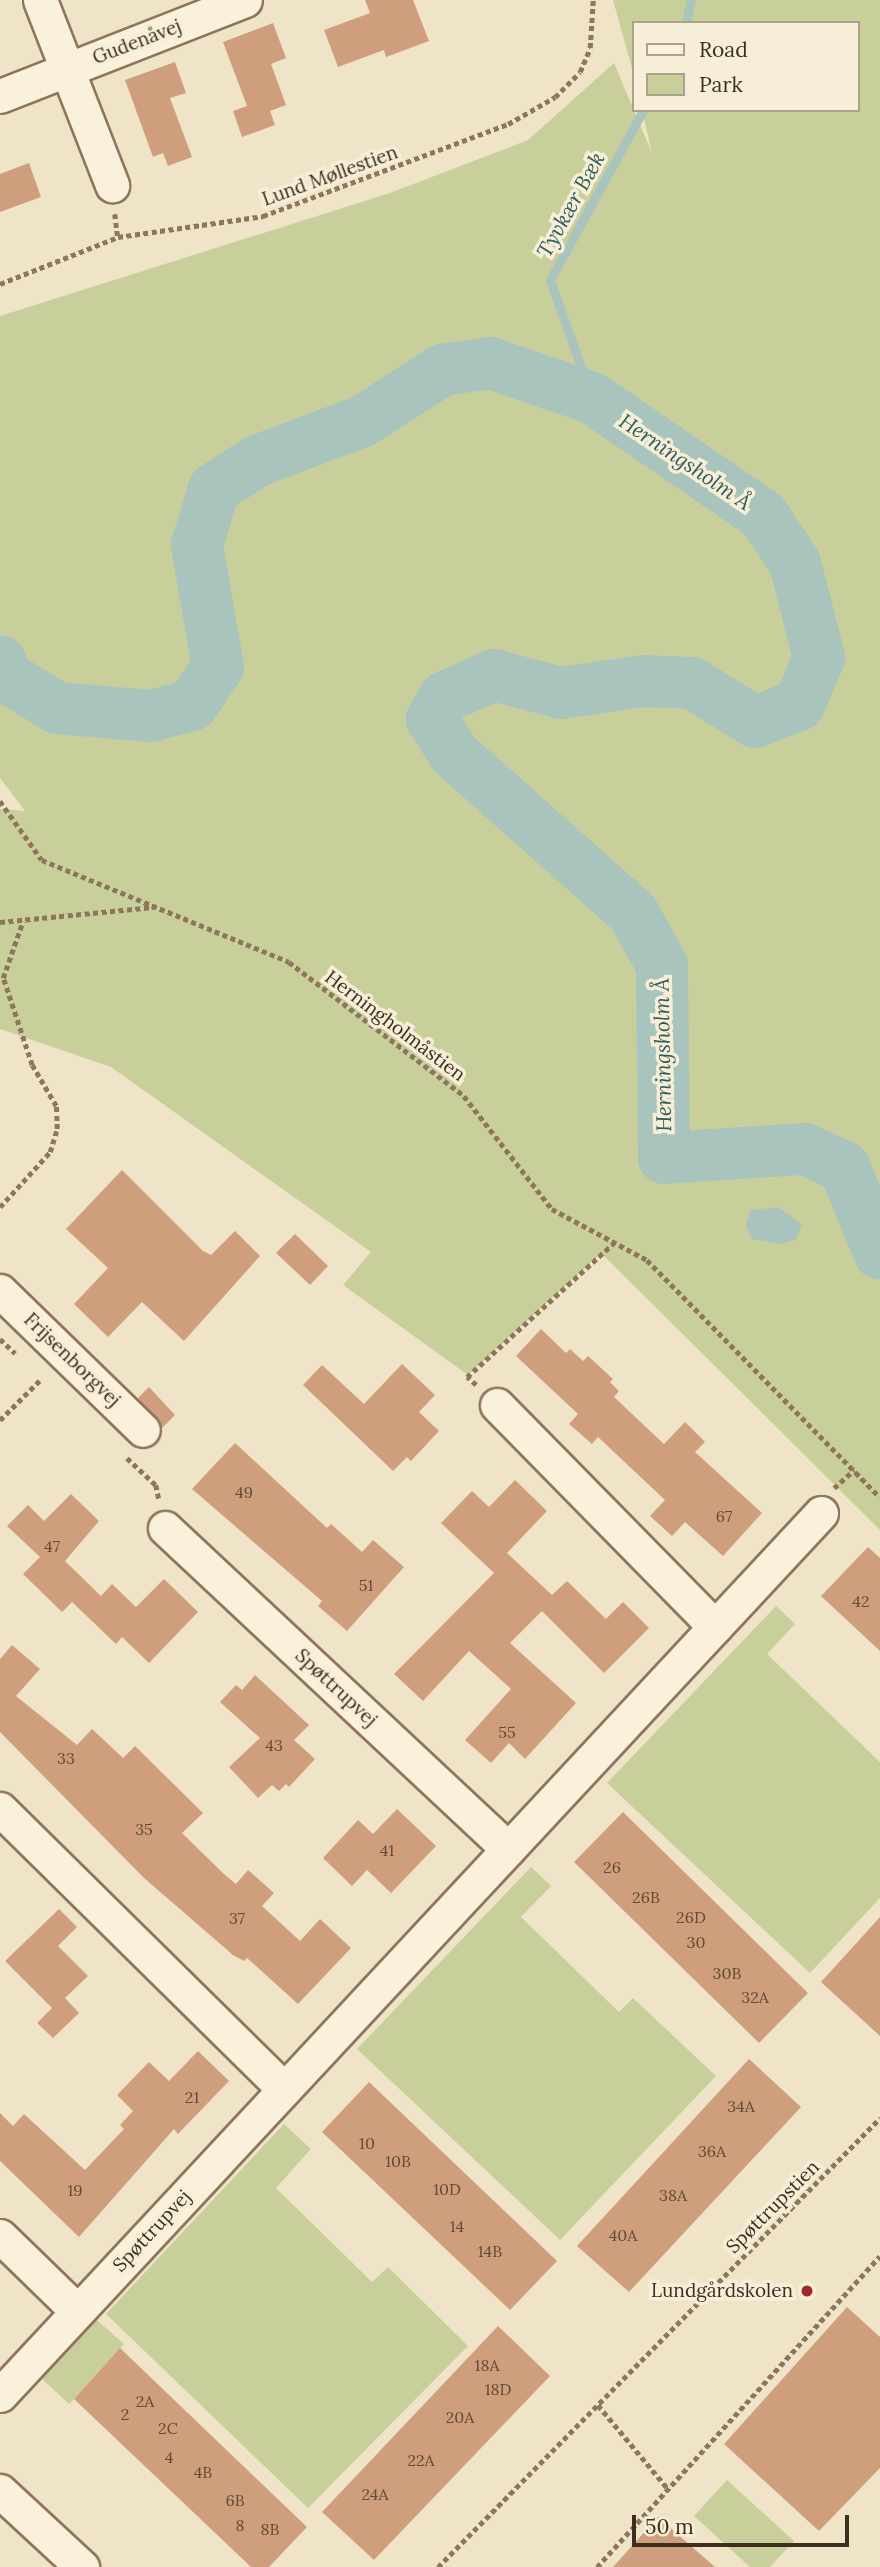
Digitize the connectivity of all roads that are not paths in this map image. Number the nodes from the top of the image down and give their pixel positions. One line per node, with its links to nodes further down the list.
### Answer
1 (40, 0): 3 (street, Gudenåvej)
2 (246, 0): 3 (street, Gudenåvej)
3 (68, 69): 4 (street, Gudenåvej); 5 (street, Gudenåvej)
4 (0, 96)
5 (112, 185)
6 (0, 1291): 8 (street, Frijsenborgvej)
7 (497, 1405): 11 (street)
8 (130, 1439)
9 (821, 1513): 11 (street, Spøttrupvej)
10 (165, 1528): 13 (street, Spøttrupvej)
11 (715, 1627): 13 (street, Spøttrupvej)
12 (0, 1809): 14 (street)
13 (508, 1849): 14 (street, Spøttrupvej)
14 (284, 2089): 16 (street, Spøttrupvej)
15 (0, 2236): 16 (street)
16 (77, 2311): 17 (street, Spøttrupvej)
17 (0, 2395)
18 (0, 2491): 19 (street)
19 (82, 2567)

